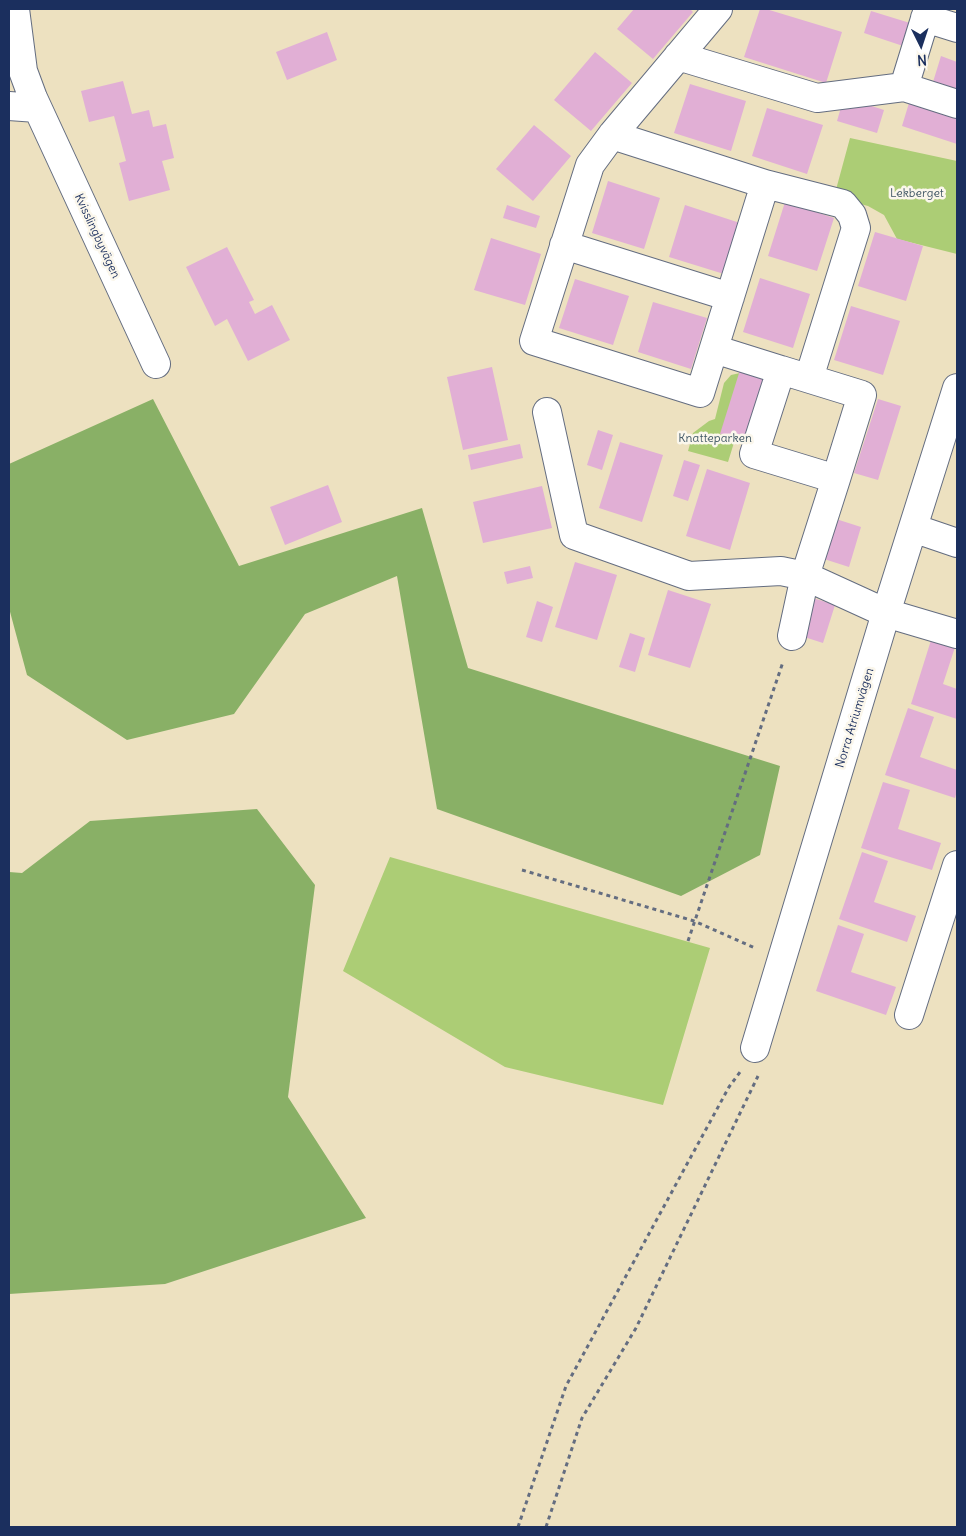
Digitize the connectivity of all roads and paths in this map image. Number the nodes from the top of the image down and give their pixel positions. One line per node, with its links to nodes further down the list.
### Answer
1 (15, 9): 9 (street, Kvisslingbyvägen)
2 (718, 9): 5 (street)
3 (926, 13): 4 (street); 6 (street)
4 (957, 28)
5 (678, 56): 6 (street); 10 (street)
6 (904, 87): 7 (street)
7 (957, 104)
8 (9, 106): 9 (street)
9 (37, 108): 15 (street, Kvisslingbyvägen)
10 (612, 135): 11 (street); 12 (street)
11 (765, 184): 13 (street); 17 (street)
12 (564, 245): 13 (street); 14 (street)
13 (730, 297): 14 (street)
14 (714, 349): 16 (street)
15 (156, 364)
16 (781, 370): 17 (street); 20 (street)
17 (809, 378): 20 (street)
18 (957, 388): 21 (street, Norra Atriumvägen)
19 (548, 412): 23 (street)
20 (836, 479): 23 (street)
21 (913, 528): 22 (street); 24 (street, Norra Atriumvägen)
22 (957, 543)
23 (805, 576): 24 (street); 26 (street)
24 (886, 613): 25 (street); 31 (street, Norra Atriumvägen)
25 (957, 634)
26 (792, 636): 29 (path)
27 (957, 865): 32 (street)
28 (522, 870): 29 (path)
29 (694, 921): 30 (path); 31 (path)
30 (688, 941)
31 (783, 958): 33 (street, Norra Atriumvägen)
32 (909, 1016)
33 (755, 1048): 34 (path); 35 (path)
34 (518, 1527)
35 (546, 1527)

